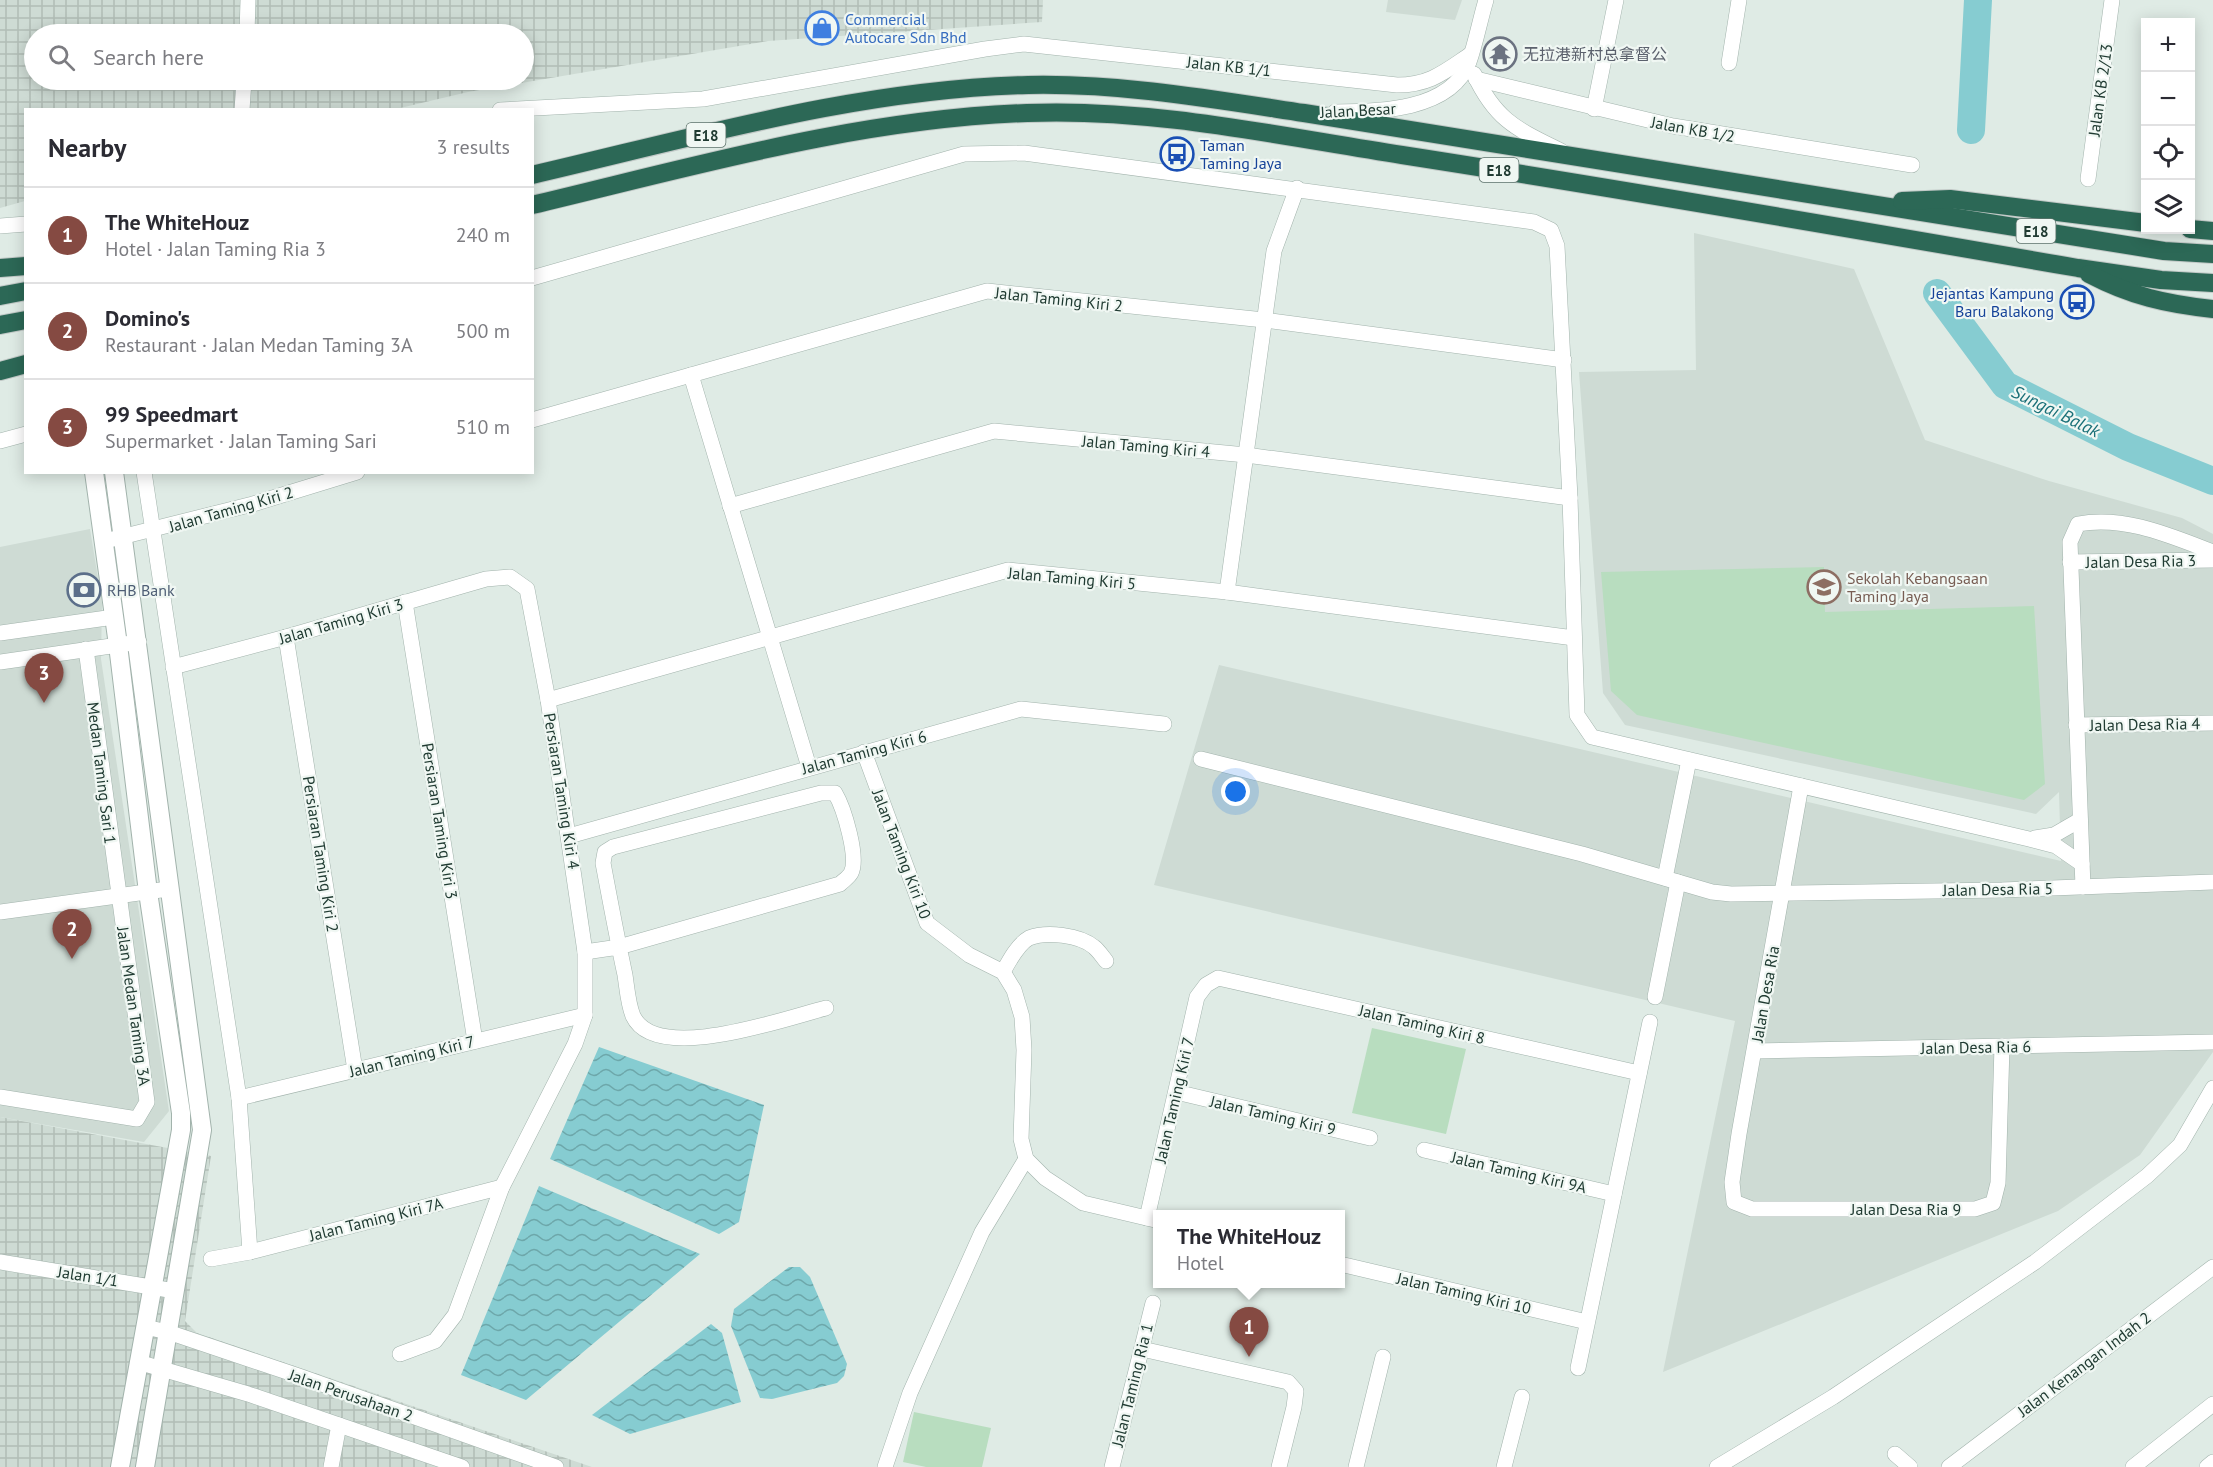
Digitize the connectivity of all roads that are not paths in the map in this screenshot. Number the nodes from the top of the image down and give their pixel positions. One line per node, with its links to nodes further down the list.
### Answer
1 (248, 0): 6 (street)
2 (1486, 0): 7 (street, Jalan Besar)
3 (1739, 0): 8 (street)
4 (2112, 0): 18 (street, Jalan KB 2/13)
5 (1612, 1): 13 (street)
6 (247, 24)
7 (1470, 59): 9 (street); 12 (street, Jalan KB 1/1); 14 (street, Jalan Besar)
8 (1729, 63)
9 (1476, 79): 13 (street, Jalan KB 1/2); 15 (street)
10 (243, 90): 11 (street)
11 (242, 108)
12 (534, 108)
13 (1594, 109): 16 (street, Jalan KB 1/2)
14 (1304, 113): 15 (highway, E18); 17 (highway, E18)
15 (1566, 154): 20 (highway, E18)
16 (1912, 165)
17 (534, 175)
18 (2088, 179)
19 (1297, 188): 31 (street); 37 (street); 39 (street)
20 (1859, 203): 22 (highway); 27 (highway, E18)
21 (534, 205): 30 (highway, E18)
22 (2141, 223)
23 (24, 224): 24 (street)
24 (0, 226)
25 (2195, 229): 26 (highway)
26 (2213, 231)
27 (2213, 254)
28 (24, 267): 29 (highway)
29 (0, 268)
30 (2078, 268): 32 (highway, E18); 35 (highway)
31 (534, 277)
32 (2213, 283)
33 (24, 291): 34 (highway)
34 (0, 296)
35 (2213, 309)
36 (24, 320): 38 (highway)
37 (1264, 320): 39 (street, Jalan Taming Kiri 2); 42 (street, Jalan Taming Kiri 2); 46 (street)
38 (0, 325)
39 (1564, 360): 51 (street)
40 (24, 365): 41 (highway)
41 (0, 371)
42 (691, 375): 43 (street, Jalan Taming Kiri 2); 52 (street)
43 (534, 419)
44 (24, 435): 45 (street)
45 (0, 441)
46 (1246, 455): 51 (street, Jalan Taming Kiri 4); 52 (street, Jalan Taming Kiri 4); 60 (street)
47 (94, 474): 55 (street)
48 (114, 474): 54 (street)
49 (144, 474): 53 (street)
50 (350, 474): 53 (street, Jalan Taming Kiri 2)
51 (1570, 498): 66 (street)
52 (730, 506): 65 (street)
53 (152, 531): 54 (street, Jalan Taming Kiri 2); 71 (street)
54 (124, 537): 55 (street, Jalan Taming Kiri 2); 67 (street)
55 (105, 541): 62 (street)
56 (2213, 552): 58 (street)
57 (2213, 561): 58 (street, Jalan Desa Ria 3)
58 (2070, 562): 75 (street)
59 (510, 577): 61 (street, Jalan Taming Kiri 3); 72 (street, Persiaran Taming Kiri 4)
60 (1227, 592): 65 (street, Jalan Taming Kiri 5); 66 (street, Jalan Taming Kiri 5)
61 (405, 602): 64 (street, Jalan Taming Kiri 3); 102 (street, Persiaran Taming Kiri 3)
62 (114, 617): 63 (street); 68 (street)
63 (0, 633)
64 (286, 637): 71 (street, Jalan Taming Kiri 3); 106 (street, Persiaran Taming Kiri 2)
65 (771, 637): 72 (street, Jalan Taming Kiri 5); 79 (street)
66 (1574, 638): 78 (street)
67 (139, 642): 68 (street); 88 (street)
68 (118, 645): 69 (street); 89 (street)
69 (87, 649): 70 (street); 91 (street, Medan Taming Sari 1)
70 (0, 662)
71 (173, 667): 111 (street)
72 (548, 700): 82 (street, Persiaran Taming Kiri 4)
73 (2213, 723): 75 (street, Jalan Desa Ria 4)
74 (1164, 724): 76 (street, Jalan Taming Kiri 6)
75 (2076, 725): 81 (street)
76 (864, 752): 79 (street, Jalan Taming Kiri 6); 96 (street, Jalan Taming Kiri 10)
77 (1201, 759): 85 (street, Jalan Desa Ria 5)
78 (1689, 760): 80 (street); 85 (street)
79 (809, 767): 82 (street, Jalan Taming Kiri 6)
80 (1801, 786): 83 (street); 90 (street, Jalan Desa Ria)
81 (2080, 820): 83 (street); 84 (street)
82 (569, 836): 94 (street, Persiaran Taming Kiri 4)
83 (2029, 839): 84 (street)
84 (2082, 864): 87 (street)
85 (1671, 880): 90 (street, Jalan Desa Ria 5); 98 (street)
86 (2213, 882): 87 (street, Jalan Desa Ria 5)
87 (2083, 886): 90 (street, Jalan Desa Ria 5)
88 (168, 889): 89 (street); 126 (street)
89 (148, 892): 91 (street); 125 (street)
90 (1782, 893): 105 (street, Jalan Desa Ria)
91 (118, 896): 92 (street); 110 (street, Jalan Medan Taming 3A)
92 (0, 912)
93 (619, 947): 93 (street); 94 (street); 99 (street)
94 (585, 952): 100 (street, Persiaran Taming Kiri 4)
95 (1106, 961): 96 (street)
96 (1003, 972): 114 (street)
97 (1206, 985): 107 (street, Jalan Taming Kiri 8); 109 (street, Jalan Taming Kiri 7)
98 (1655, 997)
99 (826, 1008)
100 (585, 1015): 102 (street, Jalan Taming Kiri 7); 115 (street, Persiaran Taming Kiri 4)
101 (1650, 1022): 107 (street)
102 (475, 1041): 106 (street, Jalan Taming Kiri 7)
103 (2213, 1042): 104 (street, Jalan Desa Ria 6)
104 (2002, 1046): 105 (street, Jalan Desa Ria 6); 117 (street, Jalan Desa Ria 9)
105 (1755, 1051): 117 (street, Jalan Desa Ria)
106 (355, 1070): 111 (street, Jalan Taming Kiri 7)
107 (1639, 1073): 116 (street)
108 (2213, 1088): 153 (street)
109 (1176, 1092): 112 (street, Jalan Taming Kiri 9); 118 (street, Jalan Taming Kiri 7)
110 (0, 1096)
111 (239, 1098): 120 (street)
112 (1370, 1138)
113 (1424, 1150): 116 (street, Jalan Taming Kiri 9A)
114 (1026, 1159): 119 (street); 148 (street)
115 (502, 1187): 120 (street, Jalan Taming Kiri 7A); 132 (street, Persiaran Taming Kiri 4)
116 (1614, 1194): 128 (street)
117 (1734, 1202)
118 (1154, 1210)
119 (1152, 1219)
120 (250, 1252): 121 (street, Jalan Taming Kiri 7A)
121 (211, 1259)
122 (0, 1262): 125 (street, Jalan 1/1)
123 (1345, 1265): 128 (street, Jalan Taming Kiri 10)
124 (2213, 1267): 142 (street, Jalan Kenangan Indah 2)
125 (153, 1287): 126 (street, Jalan 1/1); 129 (street)
126 (175, 1291): 130 (street)
127 (1153, 1303): 131 (street, Jalan Taming Ria 1)
128 (1587, 1322): 136 (street)
129 (145, 1327): 130 (street, Jalan Perusahaan 2); 134 (street)
130 (168, 1332): 135 (street); 147 (street, Jalan Perusahaan 2)
131 (1142, 1349): 149 (street, Jalan Taming Ria 1); 150 (street)
132 (400, 1354)
133 (1383, 1357): 151 (street)
134 (138, 1362): 135 (street); 143 (street)
135 (162, 1368): 139 (street); 144 (street)
136 (1578, 1368)
137 (1521, 1397): 152 (street)
138 (2213, 1404): 155 (street)
139 (339, 1425): 145 (street); 146 (street)
140 (1895, 1454): 154 (street)
141 (2213, 1462): 156 (street)
142 (1952, 1464)
143 (120, 1467)
144 (145, 1467)
145 (331, 1467)
146 (462, 1467)
147 (556, 1467)
148 (885, 1467)
149 (1112, 1467)
150 (1279, 1467)
151 (1356, 1467)
152 (1504, 1467)
153 (1717, 1467)
154 (1910, 1467)
155 (2133, 1467)
156 (2207, 1467)

